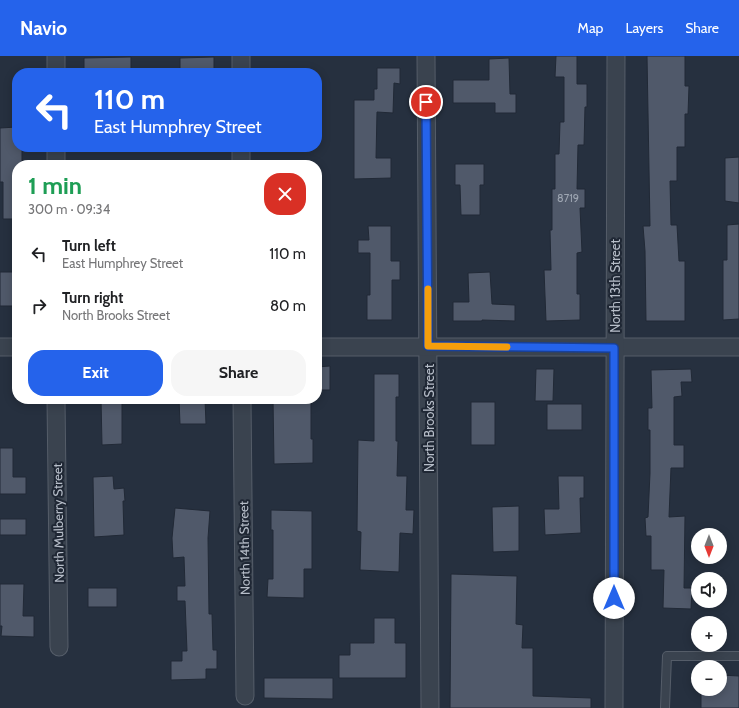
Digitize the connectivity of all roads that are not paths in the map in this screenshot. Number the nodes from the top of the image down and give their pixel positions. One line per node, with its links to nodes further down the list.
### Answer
1 (56, 56): 5 (street)
2 (241, 56): 6 (street)
3 (426, 56): 7 (street, North Brooks Street)
4 (616, 56): 12 (street, North 13th Street)
5 (56, 68)
6 (241, 68)
7 (428, 346): 11 (street); 12 (street); 18 (street, North Brooks Street)
8 (739, 346): 12 (street)
9 (0, 347): 10 (street)
10 (12, 347)
11 (322, 347)
12 (614, 348): 19 (street, North 13th Street)
13 (56, 404): 15 (street, North Mulberry Street)
14 (242, 404): 17 (street, North 14th Street)
15 (59, 647)
16 (739, 656): 20 (lane)
17 (245, 696)
18 (430, 708)
19 (614, 708)
20 (665, 708)

